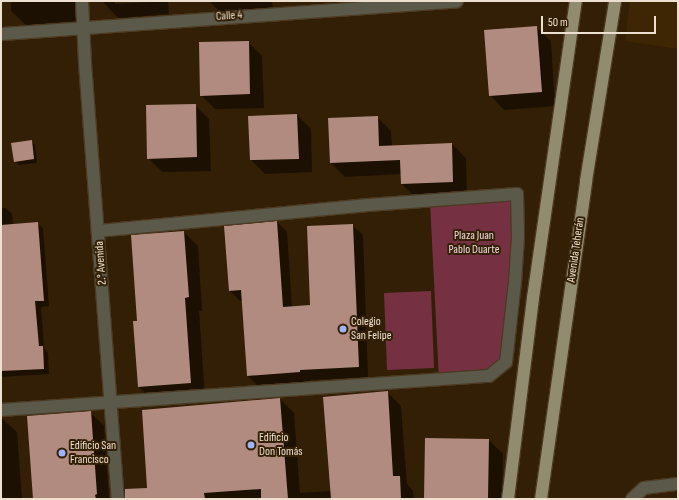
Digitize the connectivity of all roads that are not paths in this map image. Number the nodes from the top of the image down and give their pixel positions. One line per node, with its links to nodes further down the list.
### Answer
1 (82, 1): 7 (street, 2.° Avenida)
2 (274, 1): 6 (street)
3 (457, 1): 6 (street, Calle 4)
4 (576, 1): 14 (main road)
5 (615, 1): 15 (main road, Avenida Teherán)
6 (274, 13): 7 (street, Calle 4)
7 (84, 26): 8 (street, Calle 4); 9 (street, 2.° Avenida)
8 (1, 34)
9 (99, 231): 10 (street, 2.° Avenida); 10 (street)
10 (112, 401): 11 (street); 13 (street, 2.° Avenida)
11 (1, 410)
12 (678, 484): 16 (street)
13 (118, 499)
14 (508, 499)
15 (541, 499)
16 (632, 499)

